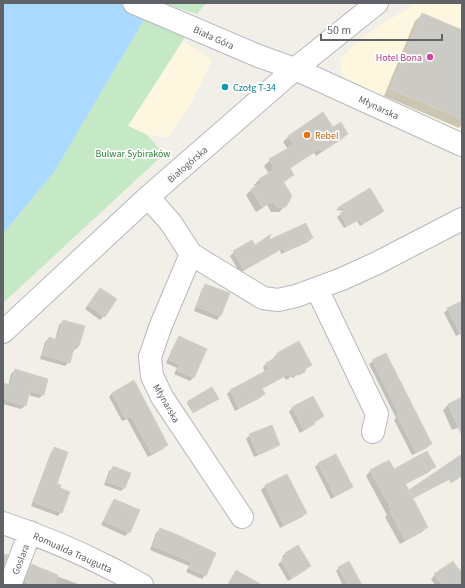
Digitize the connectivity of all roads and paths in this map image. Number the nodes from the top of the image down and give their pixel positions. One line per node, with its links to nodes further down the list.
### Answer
1 (134, 3): 3 (street, Biała Góra)
2 (377, 3): 3 (street, Białogórska)
3 (295, 69): 4 (street, Młynarska); 5 (street, Białogórska)
4 (462, 145)
5 (148, 197): 7 (street); 9 (street, Białogórska)
6 (462, 219): 8 (street)
7 (191, 254): 8 (street); 11 (street, Młynarska)
8 (317, 289): 10 (street)
9 (3, 332)
10 (373, 432)
11 (242, 518)
12 (3, 523): 13 (street, Romualda Traugutta)
13 (30, 532): 14 (street, Romualda Traugutta); 15 (street, Goslara)
14 (136, 584)
15 (10, 585)

